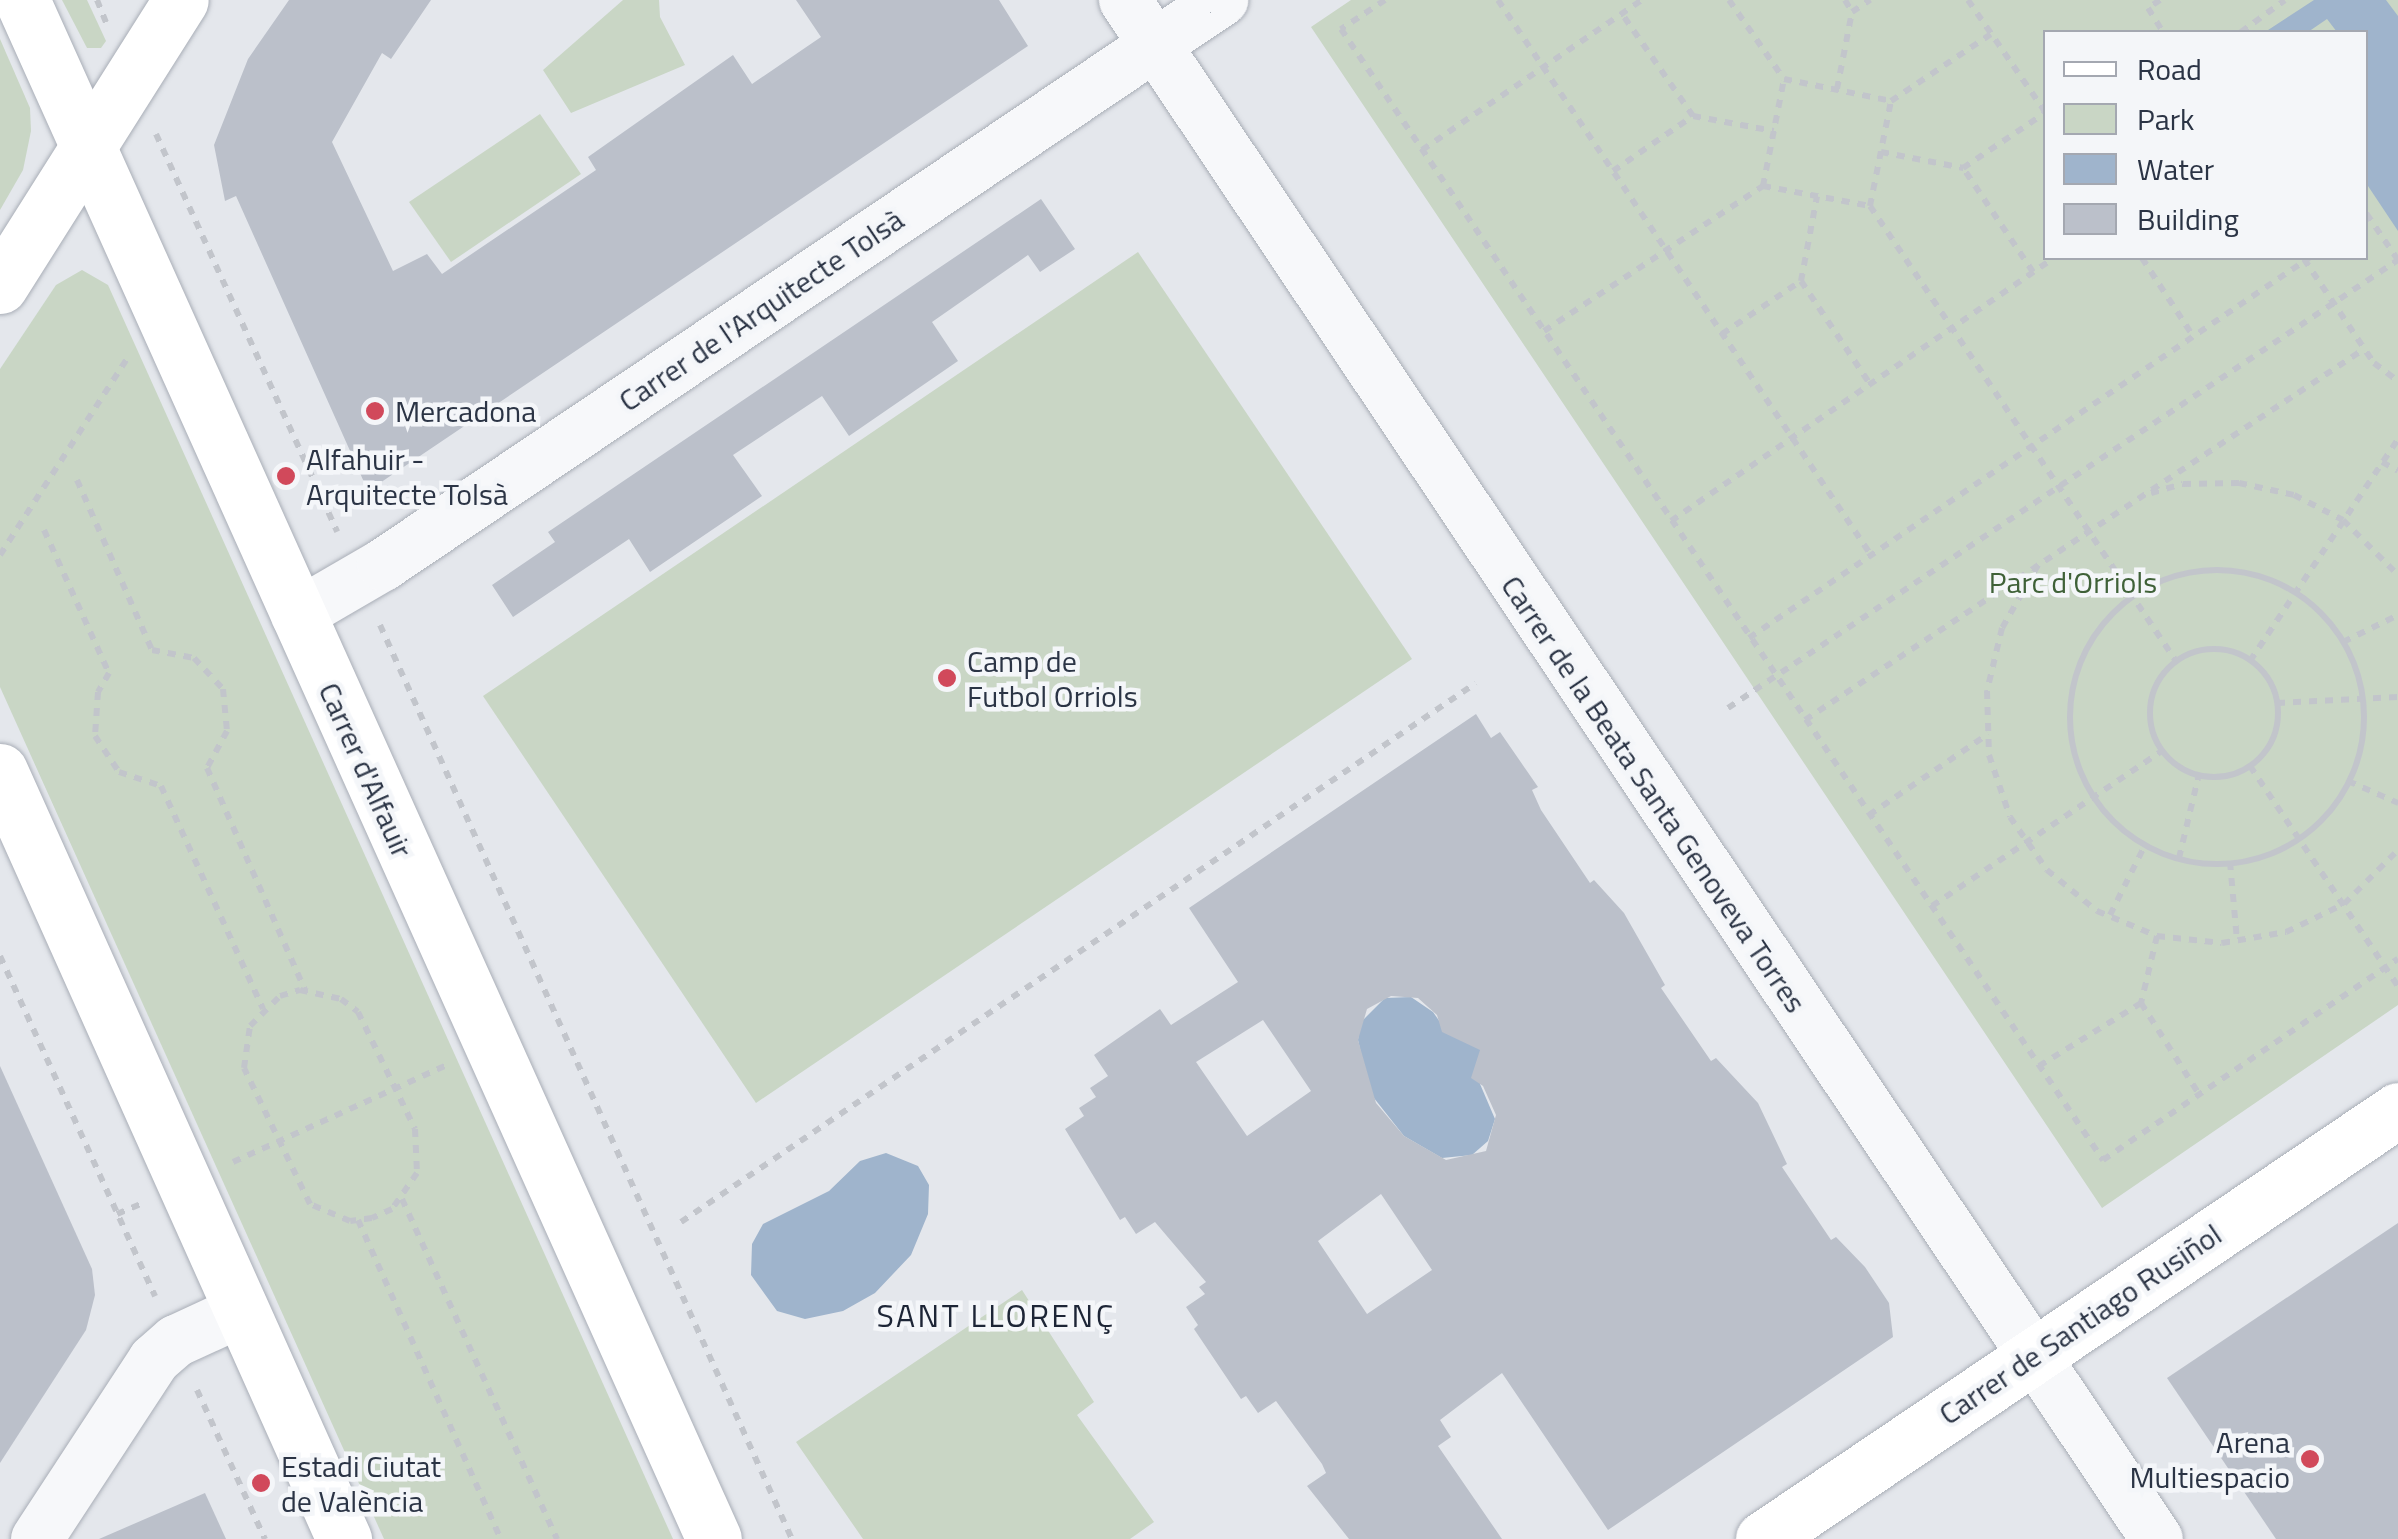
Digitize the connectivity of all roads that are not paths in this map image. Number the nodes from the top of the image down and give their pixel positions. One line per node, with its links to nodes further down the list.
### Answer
1 (22, 0): 6 (main road, Carrer d'Alfauir)
2 (181, 0): 6 (main road)
3 (1125, 0): 5 (street, Carrer de la Beata Santa Genoveva Torres)
4 (1222, 0): 5 (street, Carrer de l'Arquitecte Tolsà)
5 (1154, 46): 8 (street, Carrer de l'Arquitecte Tolsà); 12 (street, Carrer de la Beata Santa Genoveva Torres)
6 (88, 146): 7 (main road); 8 (main road, Carrer d'Alfauir)
7 (0, 286)
8 (297, 615): 15 (main road, Carrer d'Alfauir)
9 (0, 770): 11 (main road)
10 (2398, 1110): 12 (main road, Carrer de Santiago Rusiñol)
11 (241, 1311): 13 (street); 14 (main road)
12 (2032, 1354): 16 (main road, Carrer de Santiago Rusiñol); 17 (street, Carrer de la Beata Santa Genoveva Torres)
13 (37, 1539)
14 (344, 1539)
15 (714, 1539)
16 (1763, 1539)
17 (2158, 1539)

